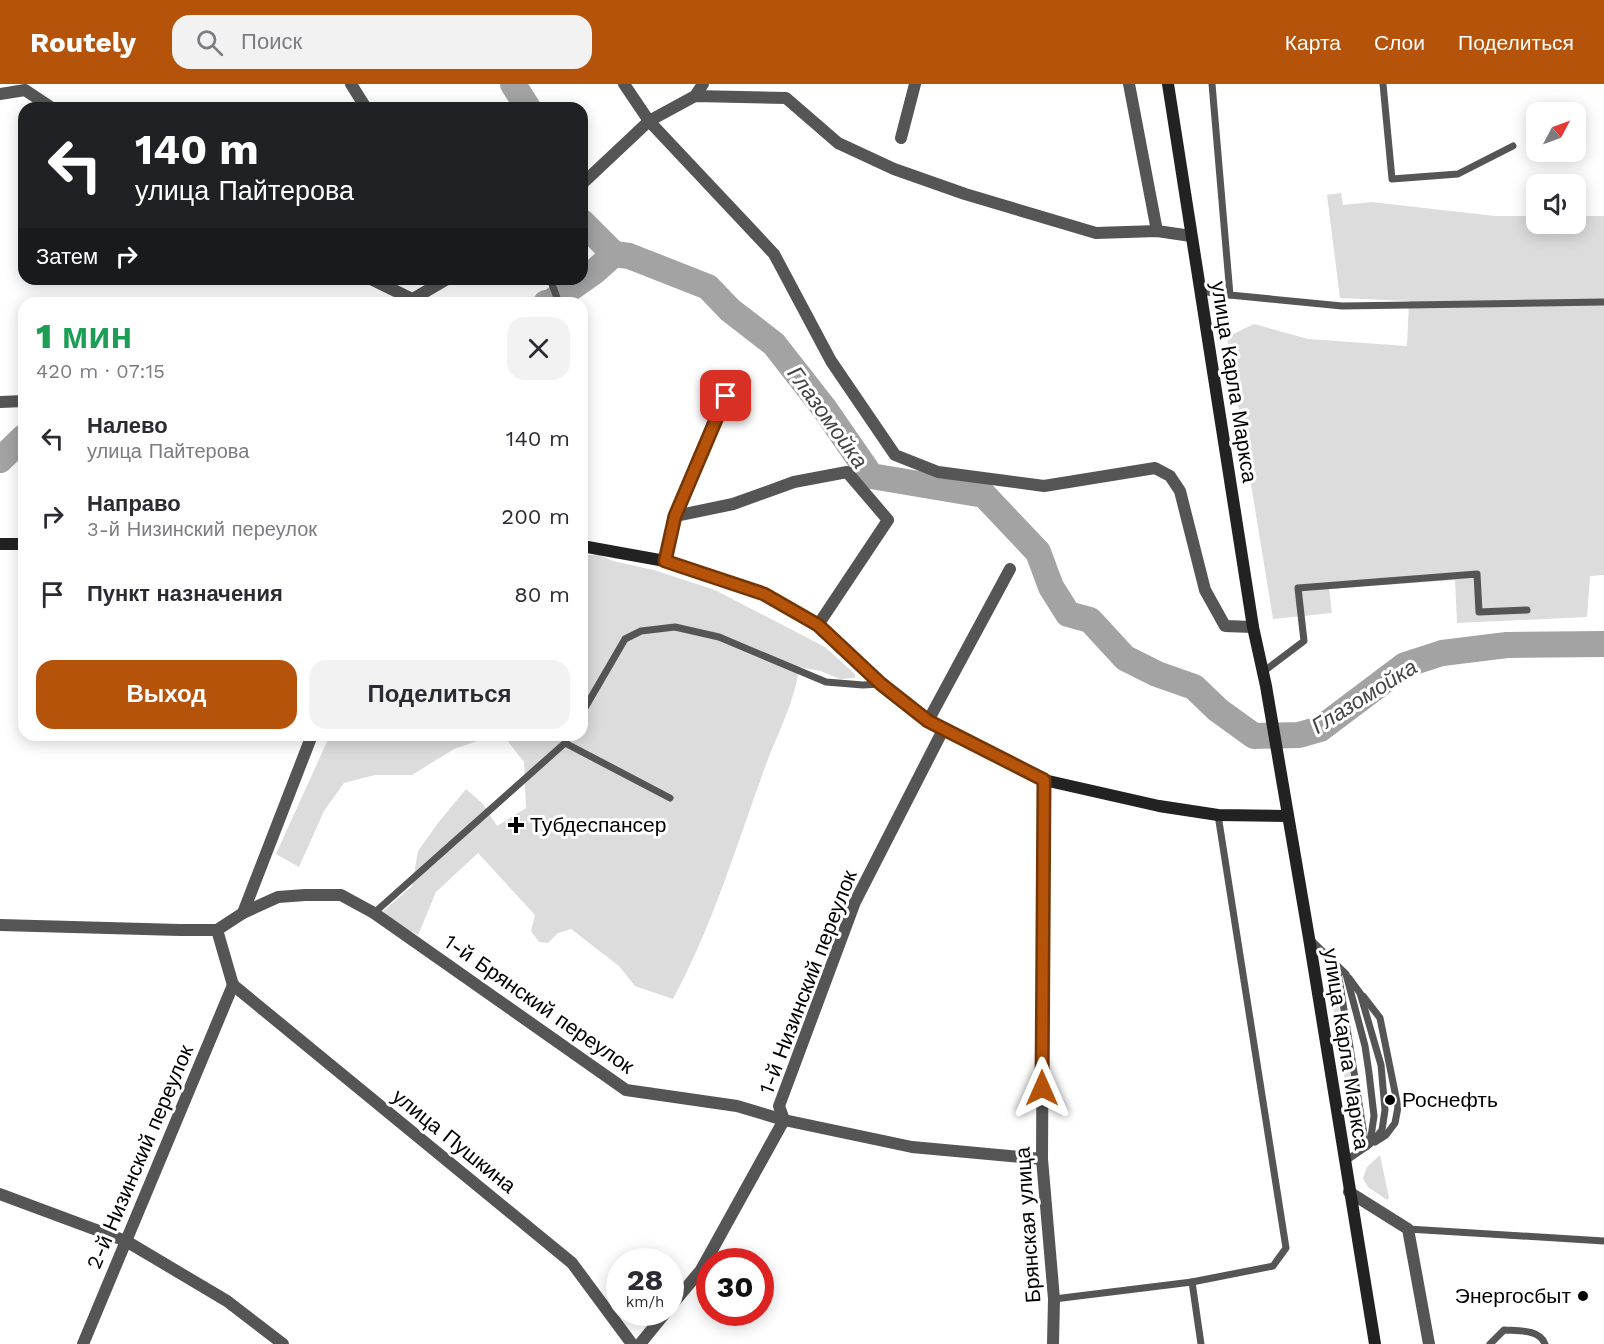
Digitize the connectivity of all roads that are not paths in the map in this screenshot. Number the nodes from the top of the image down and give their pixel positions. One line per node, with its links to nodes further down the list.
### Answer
1 (351, 84): 12 (street)
2 (624, 84): 13 (street)
3 (703, 84): 10 (street)
4 (915, 84): 14 (street)
5 (1129, 84): 17 (street)
6 (1168, 84): 18 (main road, улица Карла Маркса)
7 (1212, 84): 22 (lane)
8 (1383, 84): 15 (lane)
9 (0, 94): 11 (street)
10 (695, 96): 13 (street); 17 (street)
11 (42, 102)
12 (362, 102)
13 (649, 121): 16 (street); 37 (street)
14 (901, 138)
15 (1513, 146)
16 (588, 177)
17 (1157, 231): 18 (street)
18 (1191, 236): 21 (main road, улица Карла Маркса)
19 (381, 285): 23 (street)
20 (437, 285): 24 (street)
21 (1200, 291): 22 (lane); 37 (main road, улица Карла Маркса)
22 (1230, 295): 25 (lane)
23 (402, 297)
24 (416, 297)
25 (1604, 302)
26 (735, 376): 29 (street)
27 (18, 401): 28 (street)
28 (0, 402)
29 (675, 516): 33 (street); 36 (street)
30 (0, 544): 31 (main road)
31 (18, 544)
32 (588, 547): 33 (main road)
33 (665, 561): 36 (main road)
34 (1010, 569): 41 (street)
35 (1527, 610): 38 (lane)
36 (818, 625): 39 (main road)
37 (1253, 627): 38 (main road, улица Карла Маркса)
38 (1263, 672): 48 (main road, улица Карла Маркса)
39 (881, 684): 40 (lane); 41 (main road)
40 (588, 703)
41 (928, 721): 42 (main road)
42 (944, 728): 45 (main road); 58 (street, 1-й Низинский переулок)
43 (310, 741): 49 (street)
44 (565, 743): 46 (lane); 50 (lane)
45 (1044, 780): 47 (main road); 60 (street, Брянская улица)
46 (670, 798)
47 (1218, 815): 48 (main road); 67 (lane)
48 (1287, 816): 53 (main road, улица Карла Маркса)
49 (243, 913): 50 (street, 1-й Брянский переулок); 52 (street, 1-й Брянский переулок)
50 (374, 913): 58 (street, 1-й Брянский переулок)
51 (0, 925): 52 (street)
52 (217, 930): 56 (street)
53 (1309, 938): 54 (lane); 61 (main road, улица Карла Маркса)
54 (1337, 966): 55 (lane); 59 (lane)
55 (1346, 974): 57 (lane); 59 (lane)
56 (233, 985): 65 (street, 2-й Низинский переулок); 73 (street, улица Пушкина)
57 (1360, 993): 59 (lane); 59 (lane)
58 (784, 1120): 60 (street, 1-й Брянский переулок); 68 (street, 1-й Низинский переулок)
59 (1368, 1146): 61 (lane)
60 (1042, 1159): 69 (street, Брянская улица)
61 (1344, 1162): 62 (main road, улица Карла Маркса)
62 (1349, 1192): 64 (street); 77 (main road, улица Карла Маркса)
63 (0, 1194): 65 (street)
64 (1408, 1229): 66 (lane); 78 (street)
65 (126, 1241): 71 (street, 2-й Низинский переулок); 72 (street)
66 (1604, 1241)
67 (1192, 1282): 69 (lane); 76 (lane)
68 (684, 1290)
69 (1054, 1299): 75 (street, Брянская улица)
70 (655, 1326): 74 (street)
71 (83, 1344)
72 (283, 1344)
73 (632, 1344)
74 (640, 1344)
75 (1053, 1344)
76 (1202, 1344)
77 (1375, 1344)
78 (1429, 1344)
79 (1490, 1344): 80 (lane)
80 (1545, 1344)

